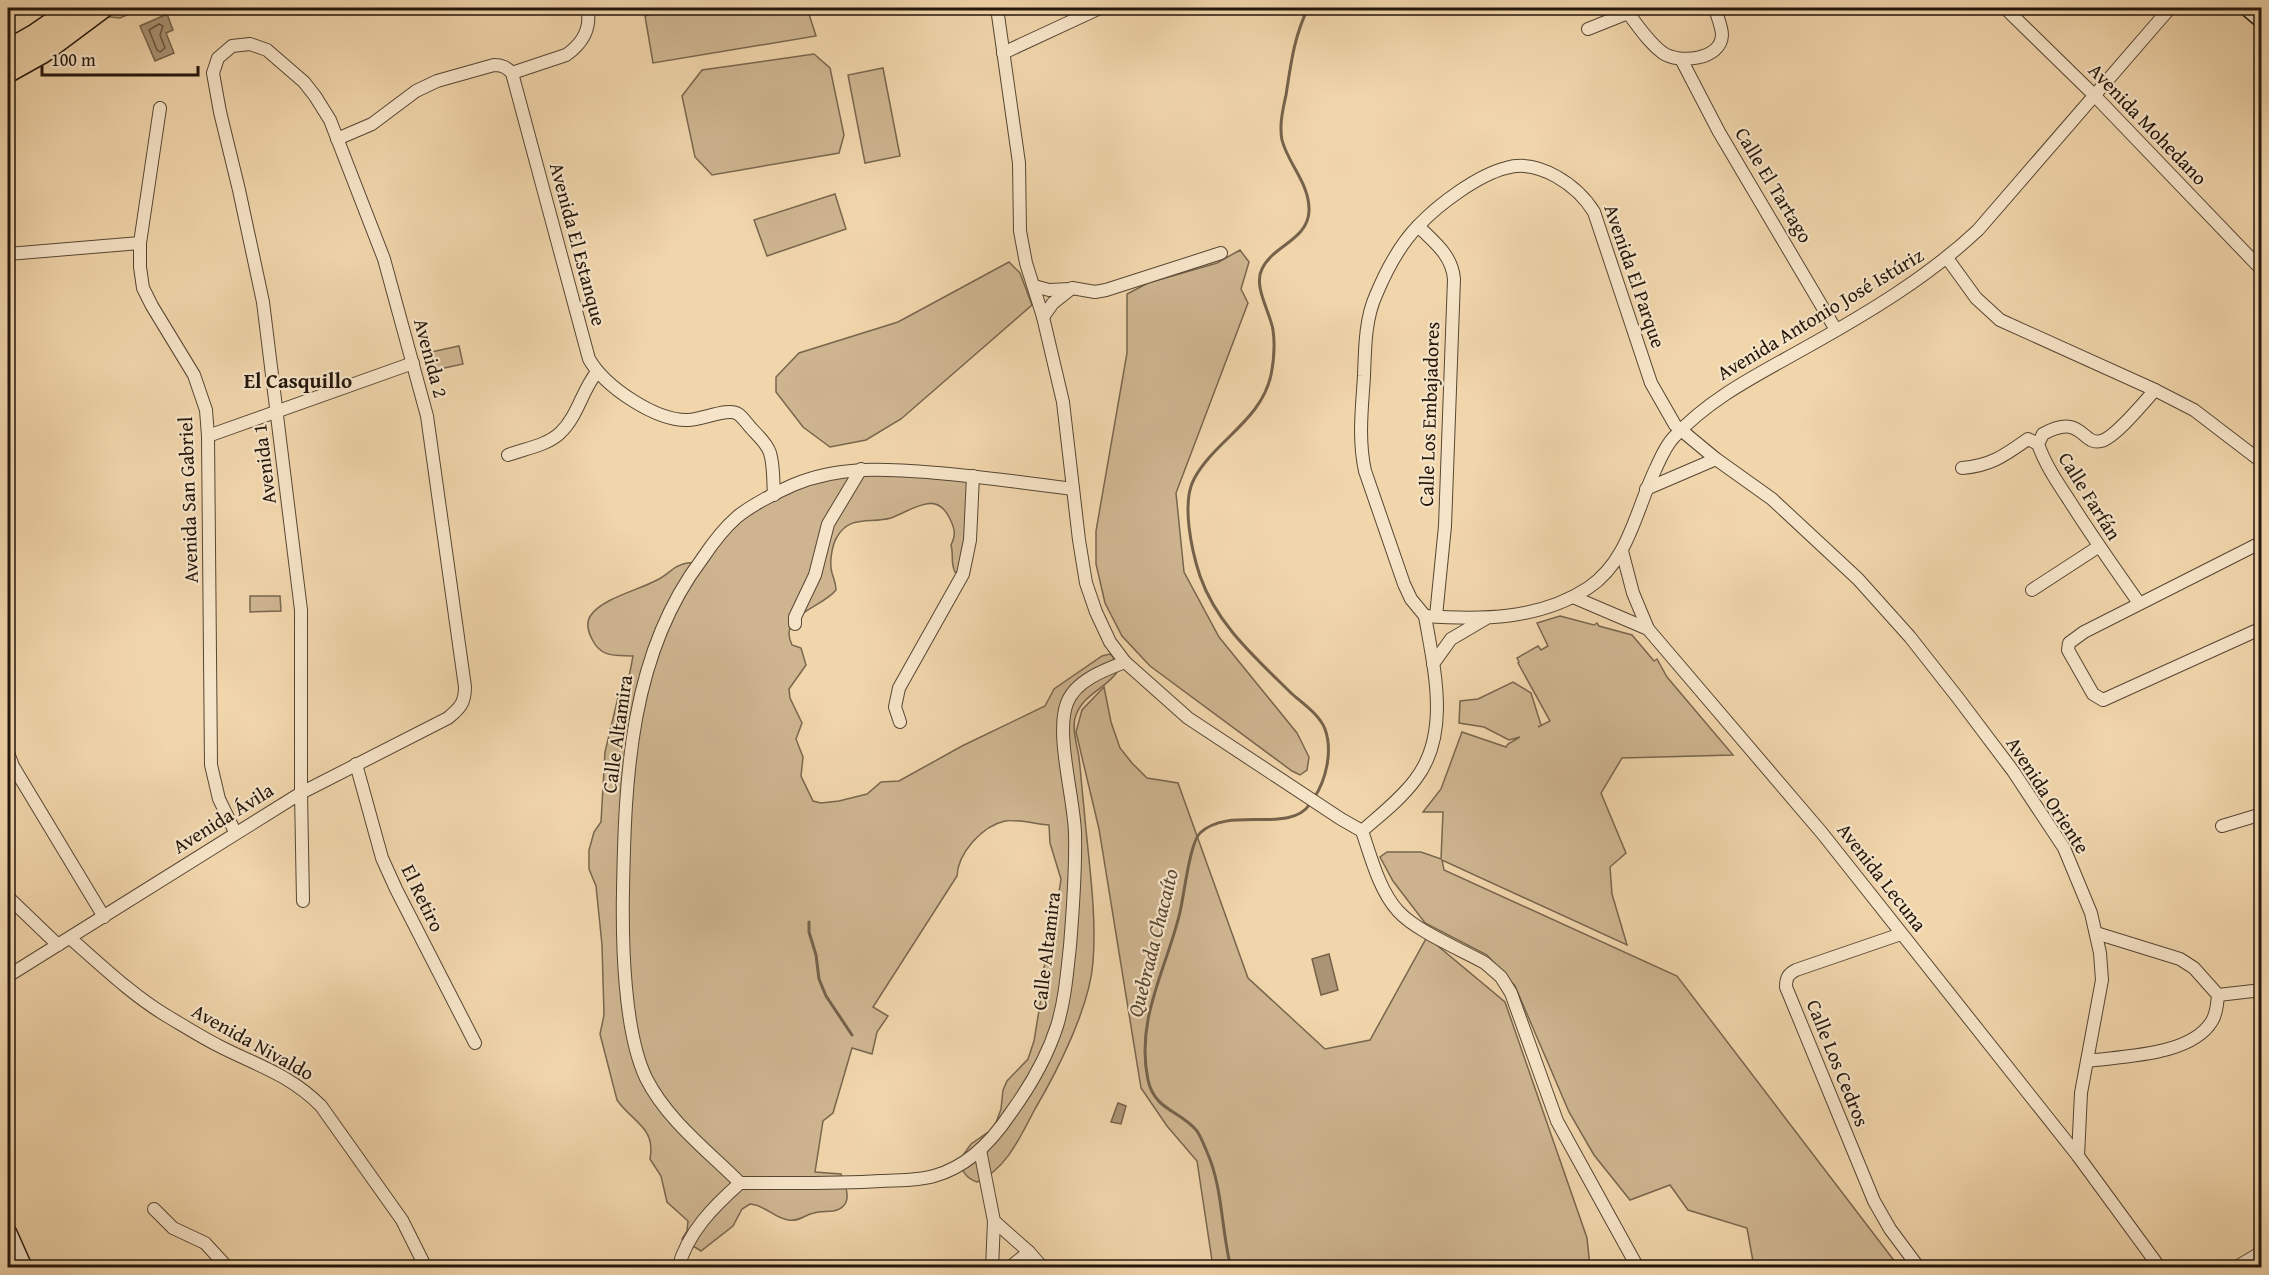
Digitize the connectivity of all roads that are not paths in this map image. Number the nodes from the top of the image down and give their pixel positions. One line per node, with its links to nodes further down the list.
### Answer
1 (75, 8): 13 (highway)
2 (101, 8): 17 (highway)
3 (587, 8): 18 (street)
4 (1100, 8): 14 (street)
5 (1715, 8): 16 (street)
6 (2005, 8): 19 (street, Avenida Mohedano)
7 (2170, 8): 19 (street, Avenida Antonio José Istúriz)
8 (2247, 8): 11 (street)
9 (1627, 10): 12 (street); 16 (street)
10 (1000, 11): 14 (street)
11 (2262, 20)
12 (1588, 29)
13 (8, 51)
14 (1003, 53): 28 (street)
15 (274, 56): 21 (street, Avenida 2); 35 (street, Avenida 1)
16 (1681, 59): 31 (street, Calle El Tartago)
17 (8, 71)
18 (512, 73): 21 (street); 33 (street, Avenida El Estanque)
19 (2094, 95): 26 (street, Avenida Antonio José Istúriz); 27 (street, Avenida Mohedano)
20 (160, 108): 23 (street, Avenida San Gabriel)
21 (337, 139): 32 (street, Avenida 2)
22 (1418, 226): 36 (street, Avenida El Parque); 54 (street, Calle Los Embajadores); 54 (street, Avenida El Parque)
23 (140, 243): 24 (street); 37 (street, Avenida San Gabriel)
24 (8, 254)
25 (1221, 254): 29 (street)
26 (1947, 258): 31 (street, Avenida Antonio José Istúriz); 34 (street)
27 (2262, 270)
28 (1034, 285): 29 (street); 30 (street)
29 (1072, 288): 30 (street)
30 (1043, 317): 45 (street)
31 (1836, 330): 36 (street, Avenida Antonio José Istúriz)
32 (413, 363): 35 (street); 61 (street, Avenida 2)
33 (597, 372): 39 (street); 47 (street, Avenida El Estanque)
34 (2155, 390): 38 (street, Calle Farfán); 41 (street)
35 (277, 412): 37 (street); 65 (street, Avenida 1)
36 (1680, 431): 40 (street, Avenida Oriente); 46 (street, Avenida Antonio José Istúriz)
37 (208, 436): 69 (street, Avenida San Gabriel)
38 (2038, 444): 42 (street); 49 (street, Calle Farfán)
39 (508, 455)
40 (1716, 459): 46 (street); 74 (street, Avenida Oriente)
41 (2262, 462)
42 (1962, 468)
43 (861, 469): 44 (street, Calle Altamira); 47 (street, Calle Altamira); 56 (street)
44 (974, 476): 45 (street, Calle Altamira); 62 (street)
45 (1073, 489): 59 (street)
46 (1646, 489): 50 (street, Avenida Antonio José Istúriz)
47 (774, 495): 84 (street, Calle Altamira)
48 (2262, 542): 53 (street)
49 (2098, 547): 51 (street); 53 (street, Calle Farfán)
50 (1622, 551): 52 (street, Avenida Antonio José Istúriz); 58 (street, Avenida Lecuna)
51 (2032, 590)
52 (1573, 597): 55 (street, Avenida Antonio José Istúriz); 58 (street, Avenida Lecuna)
53 (2139, 603): 57 (street)
54 (1431, 616): 55 (street, Avenida Antonio José Istúriz); 60 (street)
55 (1487, 618): 60 (street, Avenida Antonio José Istúriz)
56 (795, 624)
57 (2262, 627)
58 (1648, 628): 73 (street, Avenida Lecuna)
59 (1125, 662): 68 (street); 82 (street, Calle Altamira)
60 (1433, 664): 68 (street)
61 (464, 702): 64 (street, Avenida Ávila)
62 (900, 722)
63 (8, 753): 72 (street)
64 (356, 764): 65 (street, Avenida Ávila); 80 (street, El Retiro)
65 (301, 793): 69 (street, Avenida Ávila); 71 (street, Avenida 1)
66 (2262, 814): 67 (street)
67 (2222, 826)
68 (1362, 831): 97 (street)
69 (235, 832): 72 (street, Avenida Ávila)
70 (8, 897): 76 (street)
71 (303, 901)
72 (104, 917): 75 (street, Avenida Ávila)
73 (1901, 933): 83 (street, Avenida Lecuna); 98 (street, Calle Los Cedros)
74 (2096, 933): 79 (street); 81 (street, Avenida Oriente)
75 (70, 938): 76 (street, Avenida Ávila); 92 (street, Avenida Nivaldo)
76 (58, 945): 77 (street, Avenida Ávila)
77 (8, 976)
78 (2262, 990): 79 (street)
79 (2218, 994): 81 (street)
80 (475, 1043)
81 (2087, 1061): 83 (street, Avenida Oriente)
82 (980, 1150): 84 (street, Calle Altamira); 86 (street)
83 (2078, 1156): 99 (street)
84 (740, 1183): 93 (street)
85 (154, 1209): 91 (street)
86 (994, 1221): 88 (street); 94 (street)
87 (8, 1232): 90 (street)
88 (1029, 1252): 95 (street); 96 (street)
89 (2262, 1252): 100 (street)
90 (24, 1268)
91 (228, 1268)
92 (426, 1268)
93 (678, 1268)
94 (992, 1268)
95 (1009, 1268)
96 (1043, 1268)
97 (1638, 1268)
98 (1919, 1268)
99 (2160, 1268)
100 (2235, 1268)

